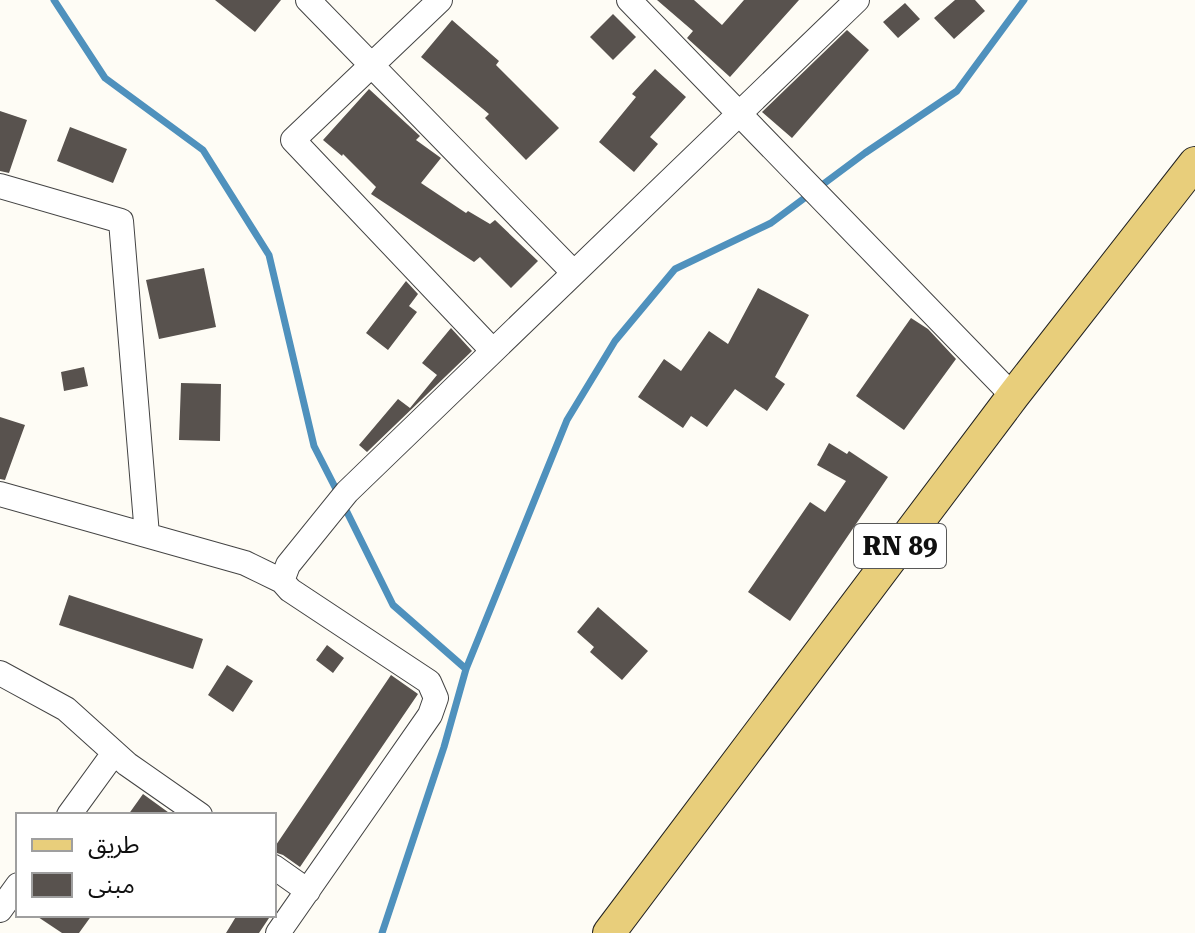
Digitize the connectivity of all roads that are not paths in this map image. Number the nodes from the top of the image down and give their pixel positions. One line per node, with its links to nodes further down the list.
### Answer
1 (308, 0): 5 (street)
2 (440, 0): 5 (street)
3 (629, 0): 6 (street)
4 (857, 0): 6 (street)
5 (372, 65): 9 (street); 10 (street)
6 (739, 114): 9 (street); 11 (street)
7 (1195, 163): 11 (main road, RN 89)
8 (0, 186): 13 (street)
9 (574, 273): 10 (street)
10 (493, 351): 14 (street)
11 (1013, 396): 24 (main road, RN 89)
12 (0, 494): 13 (street)
13 (147, 535): 14 (street)
14 (282, 581): 21 (street)
15 (0, 673): 16 (street)
16 (114, 753): 17 (street); 18 (street)
17 (70, 813)
18 (197, 813)
19 (276, 868): 21 (street)
20 (16, 888): 22 (street)
21 (308, 891): 23 (street)
22 (0, 910)
23 (278, 933)
24 (609, 933)

